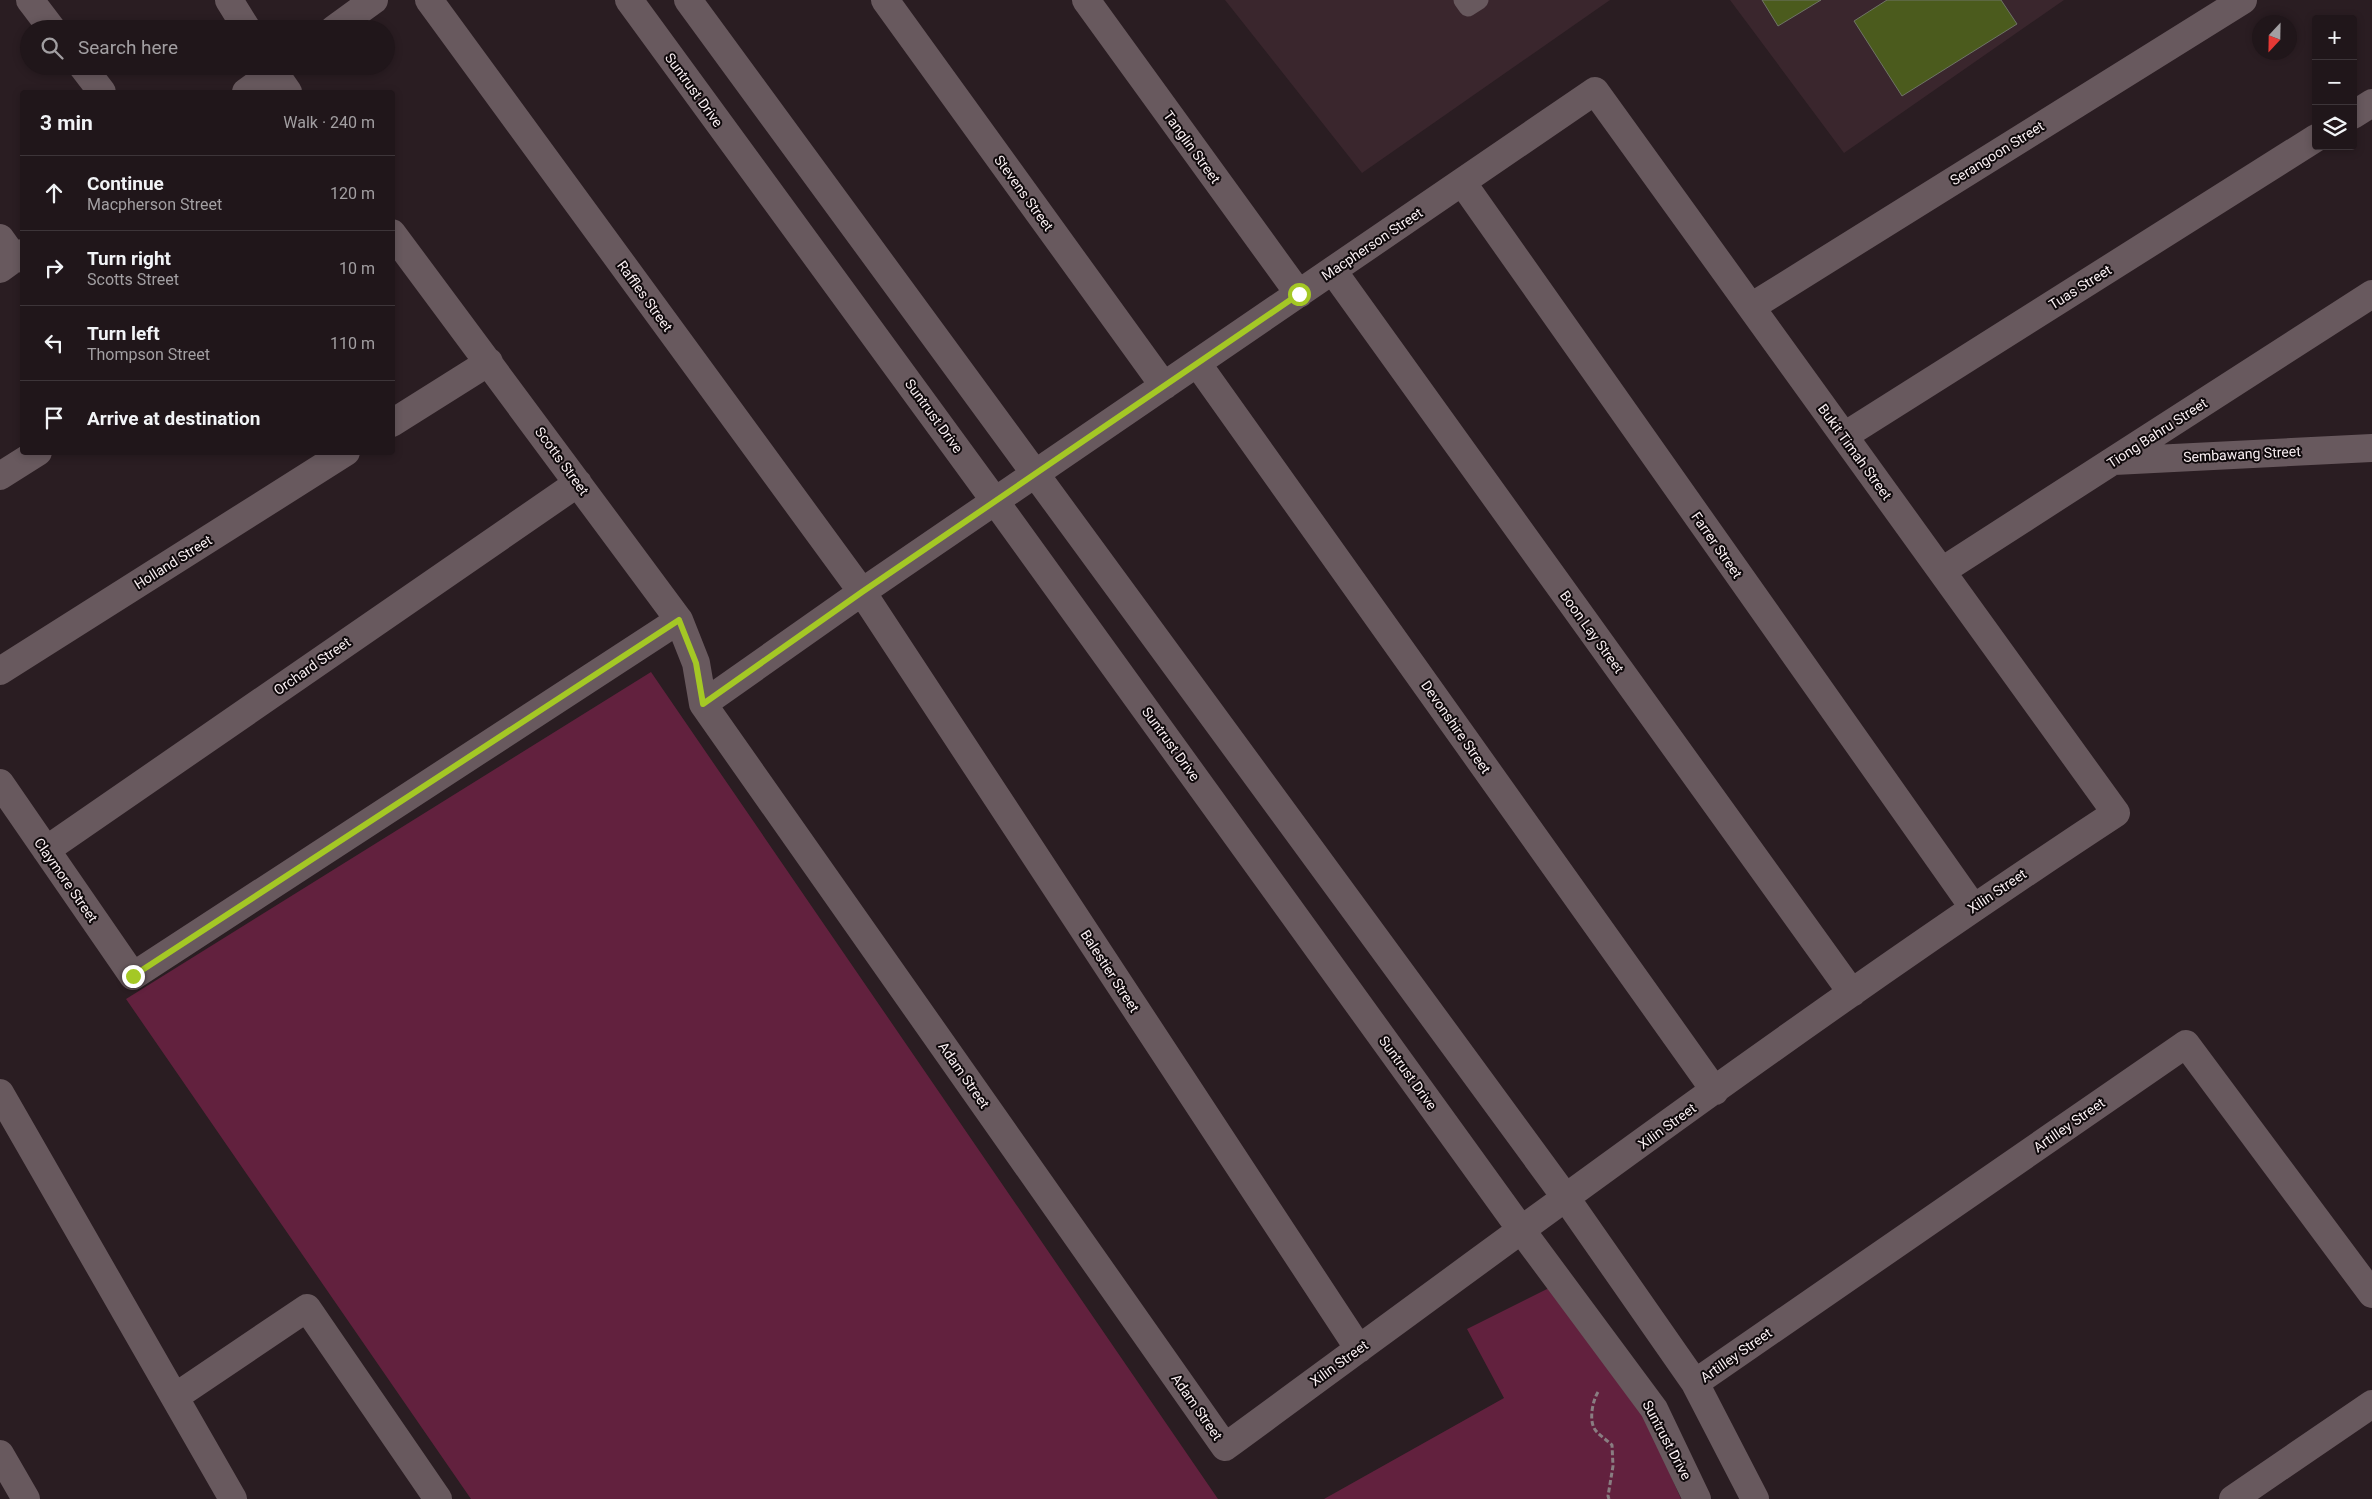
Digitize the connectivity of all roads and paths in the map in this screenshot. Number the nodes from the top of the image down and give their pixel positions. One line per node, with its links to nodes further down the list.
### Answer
1 (30, 0): 12 (street)
2 (229, 0): 13 (street)
3 (374, 0): 14 (street)
4 (429, 0): 43 (street, Raffles Street)
5 (629, 0): 41 (street, Suntrust Drive)
6 (688, 0): 38 (street)
7 (885, 0): 31 (street, Stevens Street)
8 (1086, 0): 26 (street, Tanglin Street)
9 (1462, 0): 10 (lane)
10 (1479, 0)
11 (2243, 0): 28 (street, Serangoon Street)
12 (45, 20)
13 (241, 20)
14 (346, 20)
15 (89, 75): 17 (street)
16 (276, 75): 18 (street)
17 (100, 90)
18 (250, 90)
19 (1595, 91): 23 (street, Macpherson Street); 28 (street, Bukit Timah Street)
20 (2372, 103): 21 (street)
21 (2357, 112)
22 (2312, 141): 33 (street, Tuas Street)
23 (1462, 182): 25 (street, Macpherson Street); 50 (street, Farrer Street)
24 (395, 237): 29 (street, Scotts Street)
25 (1333, 271): 26 (street, Macpherson Street); 51 (street, Boon Lay Street)
26 (1299, 294): 30 (street, Macpherson Street)
27 (2370, 299): 37 (street, Tiong Bahru Street)
28 (1751, 307): 33 (street, Bukit Timah Street)
29 (489, 362): 32 (street); 40 (street, Scotts Street)
30 (1197, 363): 31 (street, Macpherson Street); 52 (street, Devonshire Street)
31 (1164, 386): 38 (street, Macpherson Street)
32 (395, 421)
33 (1844, 436): 42 (street, Bukit Timah Street)
34 (2372, 448): 37 (street, Sembawang Street)
35 (33, 455): 39 (street)
36 (341, 455): 45 (street, Holland Street)
37 (2113, 461): 42 (street, Tiong Bahru Street)
38 (1036, 473): 41 (street, Macpherson Street); 54 (street)
39 (0, 476)
40 (578, 483): 44 (street, Scotts Street); 49 (street, Orchard Street)
41 (995, 501): 43 (street, Macpherson Street); 55 (street, Suntrust Drive)
42 (1942, 571): 48 (street, Bukit Timah Street)
43 (862, 592): 46 (street, Macpherson Street); 57 (street, Balestier Street)
44 (679, 620): 46 (street, Scotts Street); 49 (street, Claymore Street)
45 (0, 671)
46 (703, 704): 62 (street, Adam Street)
47 (0, 783): 49 (street, Claymore Street)
48 (2116, 813): 50 (street, Xilin Street)
49 (46, 850)
50 (1973, 907): 51 (street, Xilin Street)
51 (1852, 993): 52 (street, Xilin Street)
52 (1714, 1092): 54 (street, Xilin Street)
53 (0, 1093): 60 (street)
54 (1566, 1198): 55 (street, Xilin Street); 59 (street)
55 (1522, 1231): 57 (street, Xilin Street); 58 (street, Suntrust Drive)
56 (2372, 1294): 59 (street, Artilley Street)
57 (1359, 1349): 62 (street, Xilin Street)
58 (1623, 1368): 67 (path); 68 (street, Suntrust Drive)
59 (1695, 1383): 69 (street)
60 (175, 1397): 65 (street); 66 (street)
61 (2372, 1404): 70 (street)
62 (1225, 1447)
63 (0, 1454): 64 (street)
64 (26, 1499)
65 (233, 1499)
66 (438, 1499)
67 (1610, 1499)
68 (1697, 1499)
69 (1755, 1499)
70 (2233, 1499)

